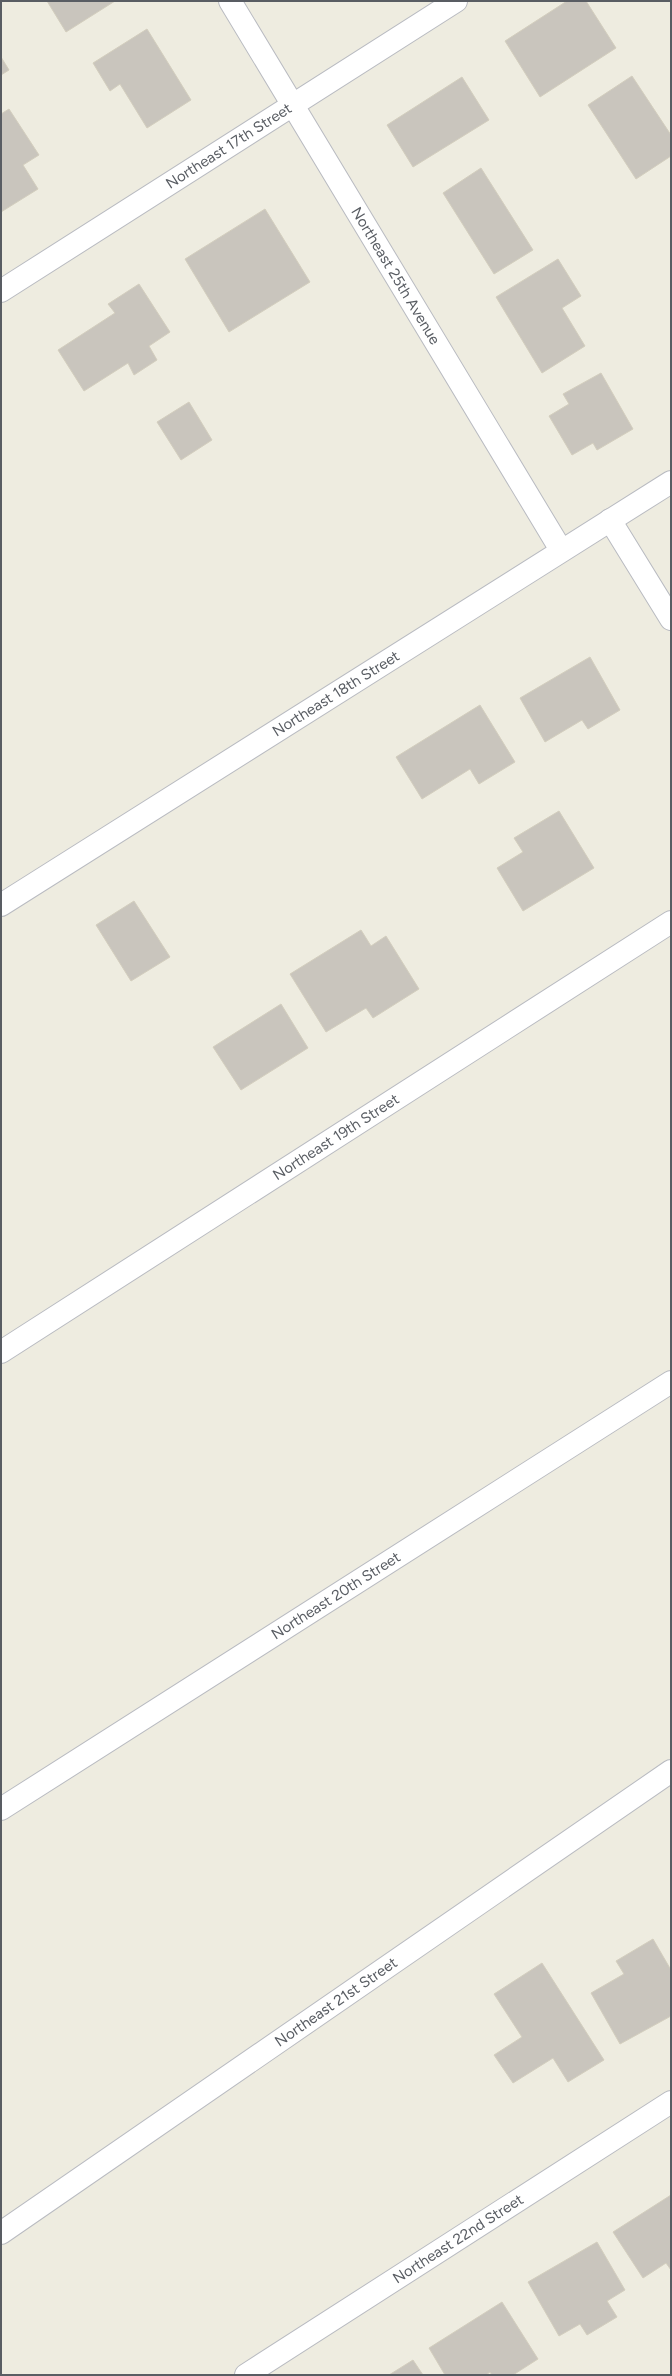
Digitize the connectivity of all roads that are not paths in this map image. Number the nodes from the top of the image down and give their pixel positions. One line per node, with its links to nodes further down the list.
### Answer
1 (230, 1): 3 (street, Northeast 25th Avenue)
2 (456, 1): 3 (street, Northeast 17th Street)
3 (294, 104): 4 (street, Northeast 17th Street); 7 (street, Northeast 25th Avenue)
4 (1, 291)
5 (671, 482): 6 (street, Northeast 18th Street)
6 (610, 520): 7 (street, Northeast 18th Street); 8 (street)
7 (561, 550): 9 (street, Northeast 18th Street)
8 (671, 620)
9 (1, 905)
10 (671, 922): 11 (street, Northeast 19th Street)
11 (1, 1352)
12 (671, 1382): 14 (street, Northeast 20th Street)
13 (671, 1771): 16 (street, Northeast 21st Street)
14 (1, 1809)
15 (671, 2102): 17 (street, Northeast 22nd Street)
16 (1, 2233)
17 (246, 2375)

